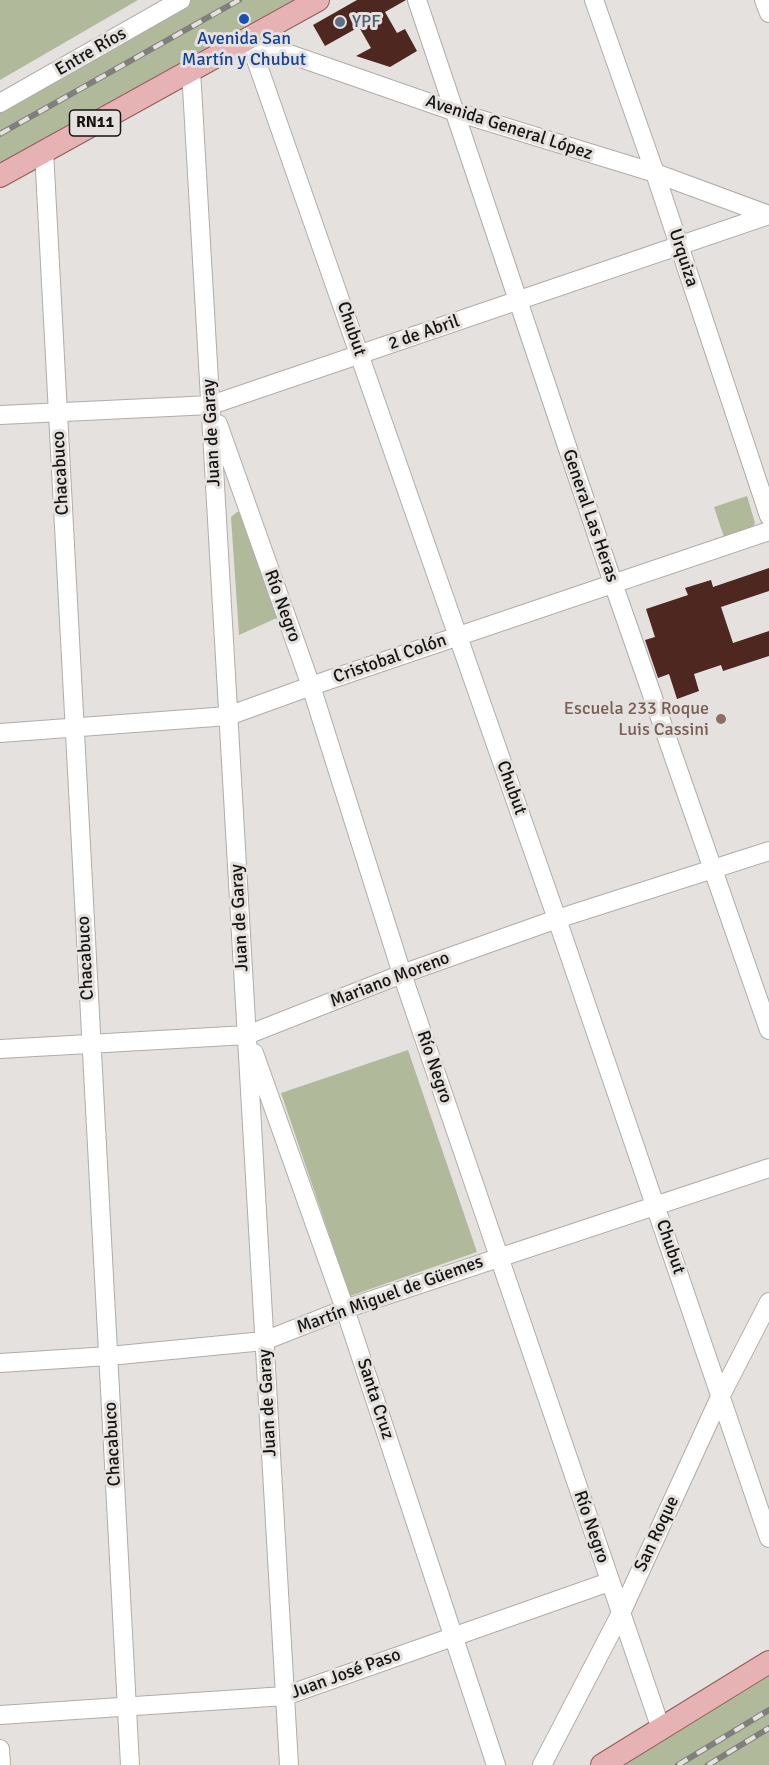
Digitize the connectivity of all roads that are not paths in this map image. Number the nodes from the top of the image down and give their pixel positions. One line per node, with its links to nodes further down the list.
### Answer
1 (181, 0): 9 (street, Entre Ríos)
2 (318, 0): 7 (main road, RN11)
3 (417, 0): 10 (street, General Las Heras)
4 (594, 0): 12 (street, Urquiza)
5 (764, 0): 6 (street)
6 (769, 13)
7 (249, 40): 8 (main road, RN11); 10 (street, Avenida General López); 17 (street, Chubut)
8 (191, 70): 11 (main road, RN11); 18 (street, Juan de Garay)
9 (0, 103)
10 (453, 111): 12 (street, Avenida General López); 16 (street, General Las Heras)
11 (44, 152): 13 (main road, RN11); 19 (street, Chacabuco)
12 (655, 173): 14 (street, Avenida General López); 15 (street, Urquiza)
13 (0, 176)
14 (769, 215): 15 (street, 2 de Abril)
15 (679, 246): 16 (street, 2 de Abril); 21 (street, Urquiza)
16 (517, 301): 17 (street, 2 de Abril); 23 (street, General Las Heras)
17 (360, 355): 18 (street, 2 de Abril); 24 (street, Chubut)
18 (211, 405): 19 (street, 2 de Abril); 25 (street, Río Negro); 26 (street, Juan de Garay)
19 (58, 412): 20 (street, 2 de Abril); 27 (street, Chacabuco)
20 (0, 415)
21 (769, 516)
22 (769, 531): 23 (street, Cristobal Colón)
23 (613, 583): 24 (street, Cristobal Colón); 30 (street, General Las Heras)
24 (457, 636): 25 (street, Cristobal Colón); 31 (street, Chubut)
25 (311, 686): 26 (street, Cristobal Colón); 32 (street, Río Negro)
26 (228, 716): 27 (street, Cristobal Colón); 34 (street, Juan de Garay)
27 (73, 728): 28 (street, Cristobal Colón); 35 (street, Chacabuco)
28 (0, 733)
29 (769, 851): 30 (street, Mariano Moreno)
30 (714, 869): 31 (street, Mariano Moreno); 33 (street, General Las Heras)
31 (557, 919): 32 (street, Mariano Moreno); 38 (street, Chubut)
32 (402, 974): 34 (street, Mariano Moreno); 39 (street, Río Negro)
33 (769, 1030)
34 (247, 1035): 35 (street, Mariano Moreno); 41 (street, Santa Cruz); 42 (street, Juan de Garay)
35 (90, 1044): 36 (street, Mariano Moreno); 43 (street, Chacabuco)
36 (0, 1049)
37 (769, 1168): 38 (street, Martín Miguel de Güemes)
38 (656, 1207): 39 (street, Martín Miguel de Güemes); 45 (street, Chubut)
39 (499, 1256): 41 (street, Martín Miguel de Güemes); 47 (street, Río Negro)
40 (769, 1302): 45 (street, San Roque)
41 (345, 1309): 42 (street, Martín Miguel de Güemes); 49 (street, Santa Cruz)
42 (264, 1341): 43 (street, Martín Miguel de Güemes); 51 (street, Juan de Garay)
43 (109, 1356): 44 (street, Martín Miguel de Güemes); 52 (street, Chacabuco)
44 (0, 1363)
45 (720, 1397): 46 (street, Chubut); 48 (street, San Roque)
46 (769, 1538)
47 (609, 1582): 48 (street, Río Negro); 49 (street, Juan José Paso)
48 (621, 1613): 54 (street, Río Negro); 56 (street, San Roque)
49 (452, 1636): 51 (street, Juan José Paso); 60 (street, Santa Cruz)
50 (769, 1662): 54 (main road)
51 (285, 1696): 52 (street, Juan José Paso); 59 (street, Juan de Garay)
52 (126, 1708): 53 (street, Juan José Paso); 58 (street, Chacabuco)
53 (0, 1715)
54 (661, 1729): 61 (main road)
55 (0, 1749): 57 (street)
56 (545, 1763)
57 (1, 1765)
58 (130, 1765)
59 (289, 1765)
60 (496, 1765)
61 (602, 1765)

